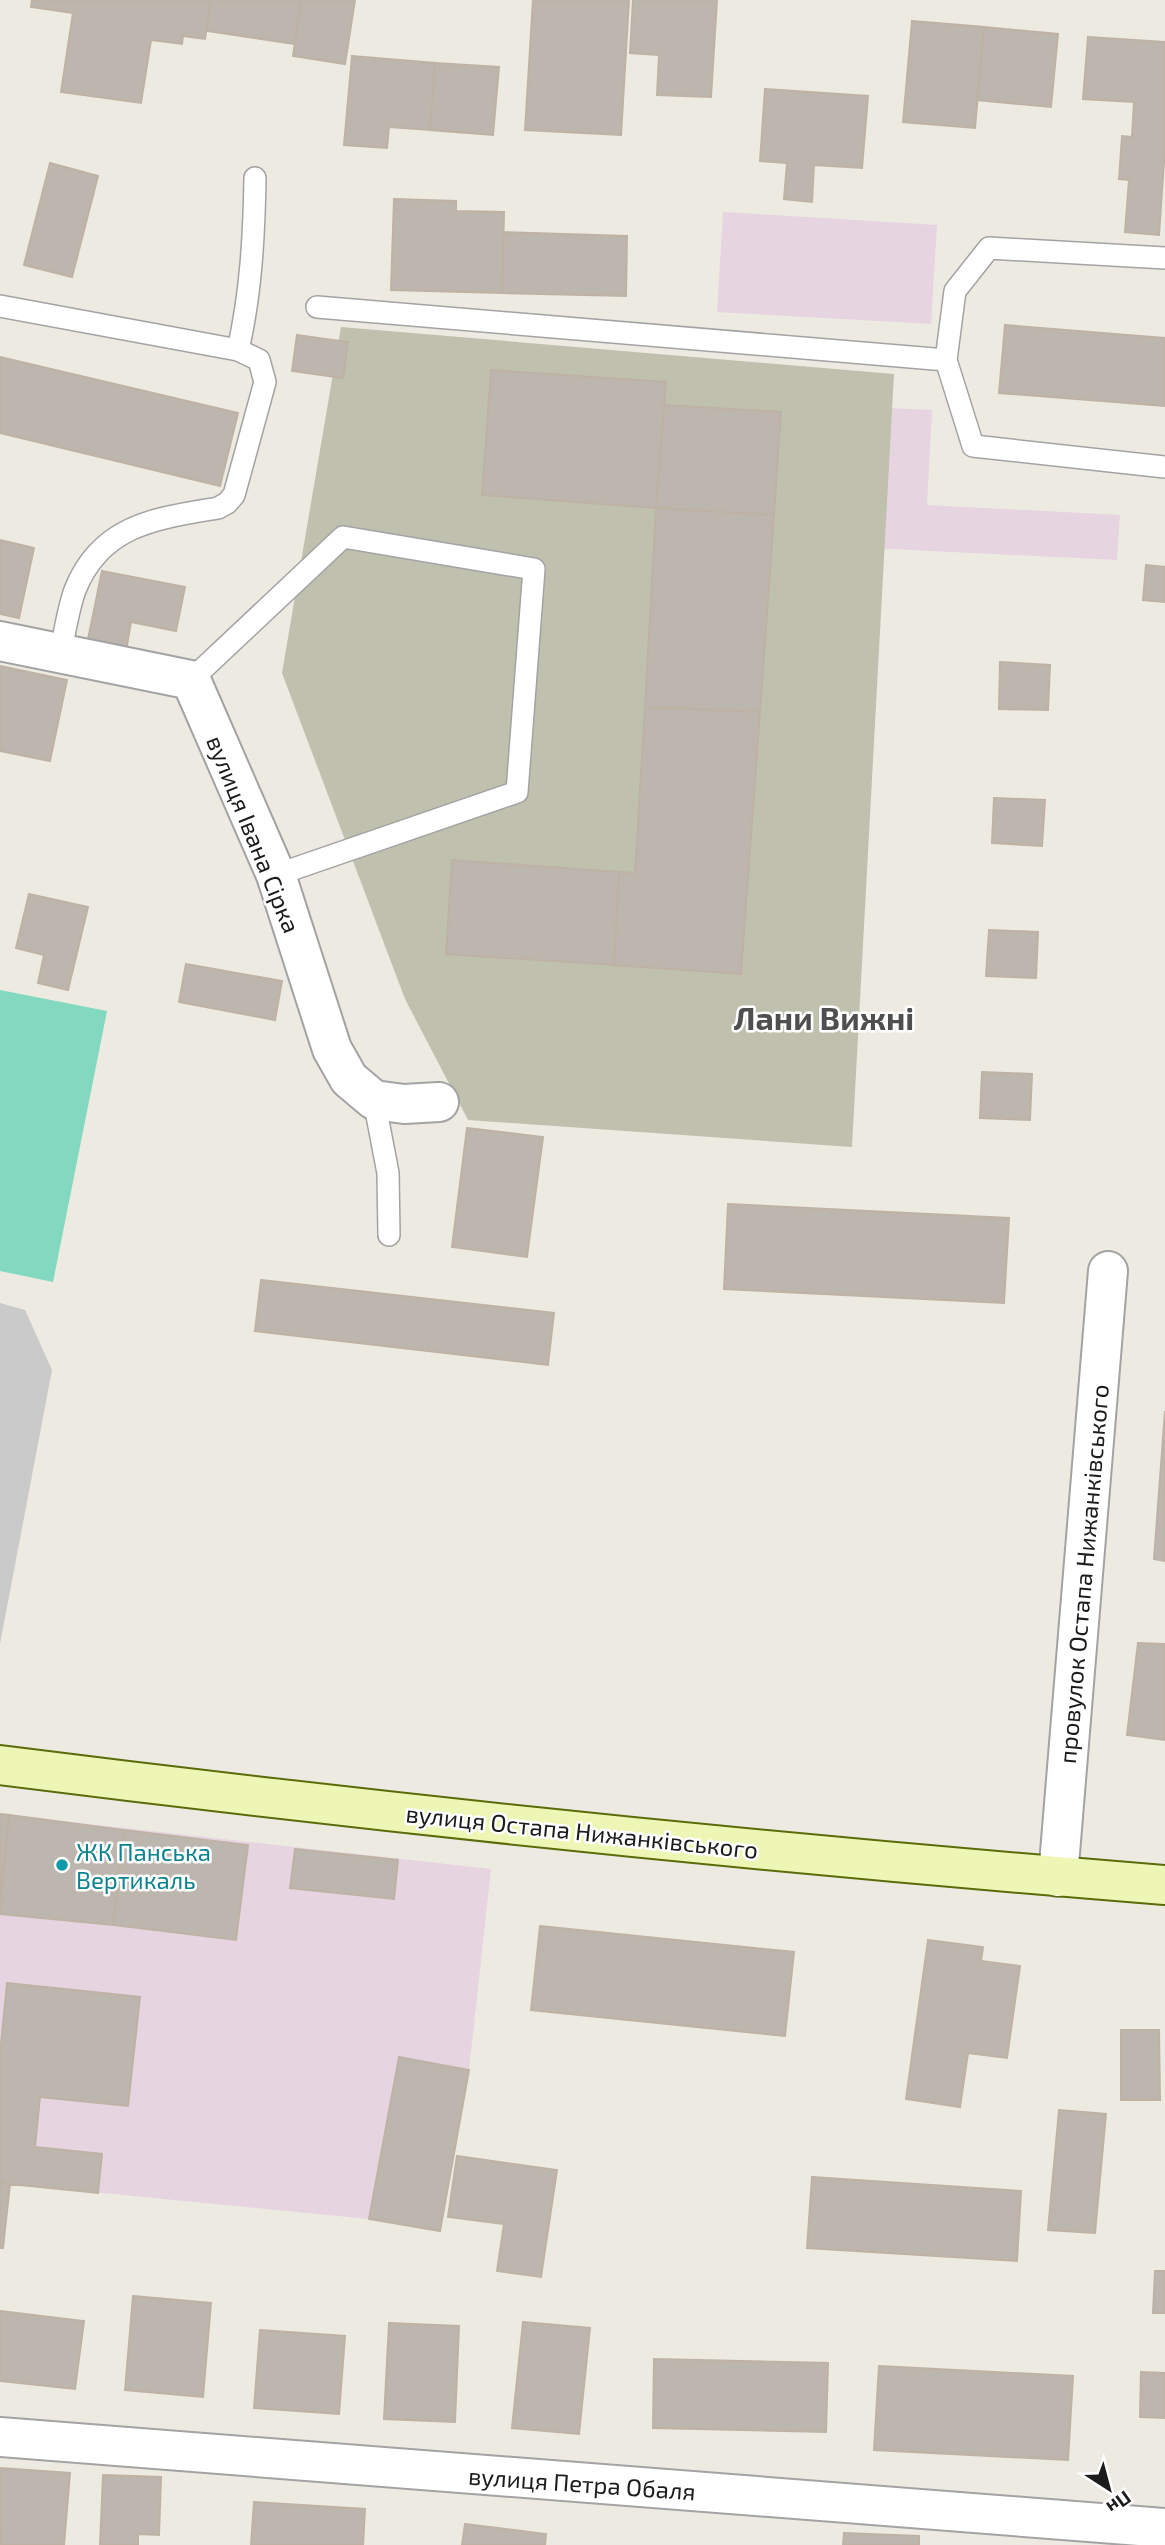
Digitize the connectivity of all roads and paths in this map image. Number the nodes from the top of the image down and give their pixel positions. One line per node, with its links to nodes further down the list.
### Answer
1 (256, 178): 5 (lane)
2 (1165, 258): 6 (lane)
3 (0, 306): 5 (lane)
4 (317, 307): 6 (lane)
5 (239, 350): 9 (lane)
6 (946, 360): 7 (lane)
7 (1165, 467)
8 (0, 641): 9 (street)
9 (60, 653): 10 (street)
10 (191, 680): 11 (street, вулиця Івана Сірка); 11 (lane)
11 (276, 876): 12 (street, вулиця Івана Сірка)
12 (374, 1100): 13 (street); 14 (lane)
13 (439, 1102)
14 (389, 1235)
15 (1108, 1272): 17 (street, провулок Остапа Нижанківського)
16 (0, 1765): 17 (street, вулиця Остапа Нижанківського)
17 (1058, 1877): 18 (street, вулиця Остапа Нижанківського)
18 (1165, 1885)
19 (0, 2437): 20 (street, вулиця Петра Обаля)
20 (1165, 2528)

